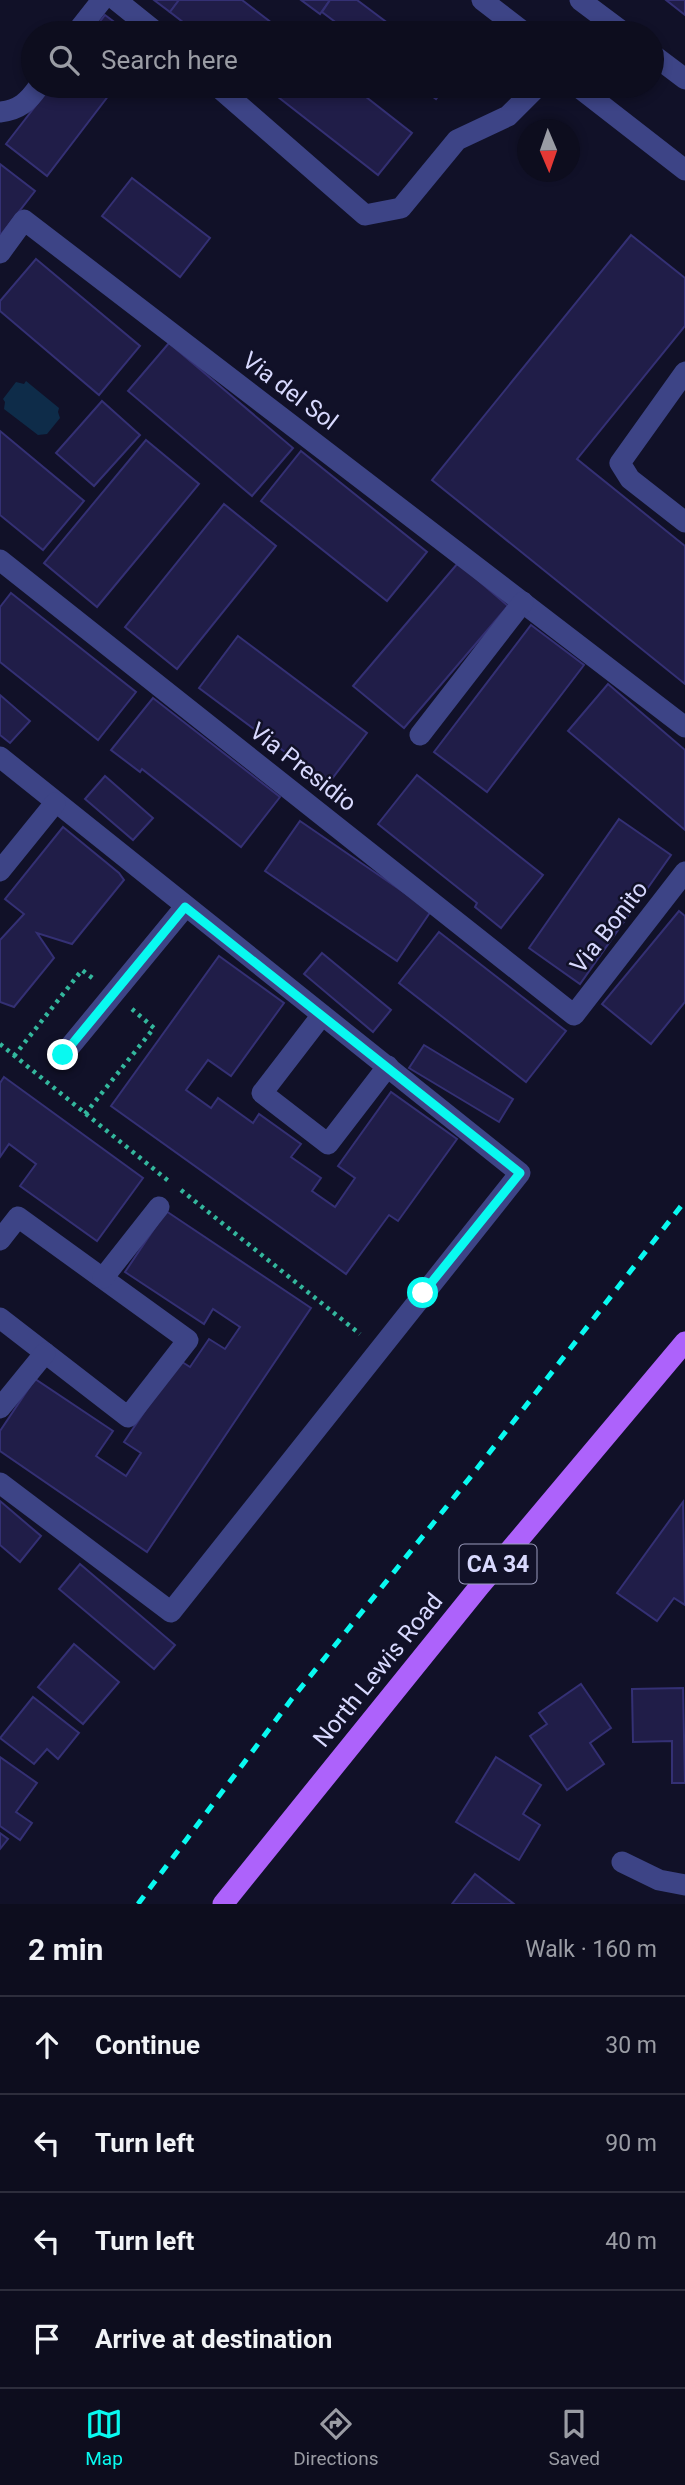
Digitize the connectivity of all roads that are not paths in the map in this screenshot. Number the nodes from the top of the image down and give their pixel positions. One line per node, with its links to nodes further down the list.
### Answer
1 (102, 0): 5 (street)
2 (116, 0): 6 (street)
3 (482, 0): 7 (street)
4 (580, 0): 8 (street)
5 (85, 21)
6 (142, 21)
7 (509, 21)
8 (608, 21)
9 (664, 63): 10 (street)
10 (685, 79)
11 (30, 98): 15 (street)
12 (231, 98): 13 (street)
13 (526, 98)
14 (592, 98): 16 (street)
15 (0, 112)
16 (685, 170)
17 (0, 253): 21 (street, Via del Sol)
18 (685, 372): 19 (street)
19 (685, 522)
20 (0, 560): 30 (street, Via Presidio)
21 (523, 603): 22 (street, Via del Sol); 23 (street)
22 (685, 727)
23 (420, 735)
24 (0, 757): 25 (street)
25 (55, 803): 26 (street); 28 (street)
26 (0, 871)
27 (685, 872): 30 (street, Via Bonito)
28 (185, 907): 29 (street); 31 (street)
29 (322, 1014): 32 (street); 32 (street)
30 (574, 1015)
31 (63, 1055)
32 (388, 1066): 40 (street)
33 (159, 1208): 35 (street)
34 (0, 1240): 35 (street)
35 (103, 1278): 38 (street)
36 (0, 1318): 38 (street)
37 (685, 1342): 43 (main road, North Lewis Road / CA 34)
38 (45, 1353): 39 (street)
39 (0, 1408)
40 (0, 1483)
41 (622, 1862): 42 (street)
42 (685, 1885)
43 (223, 1904)

